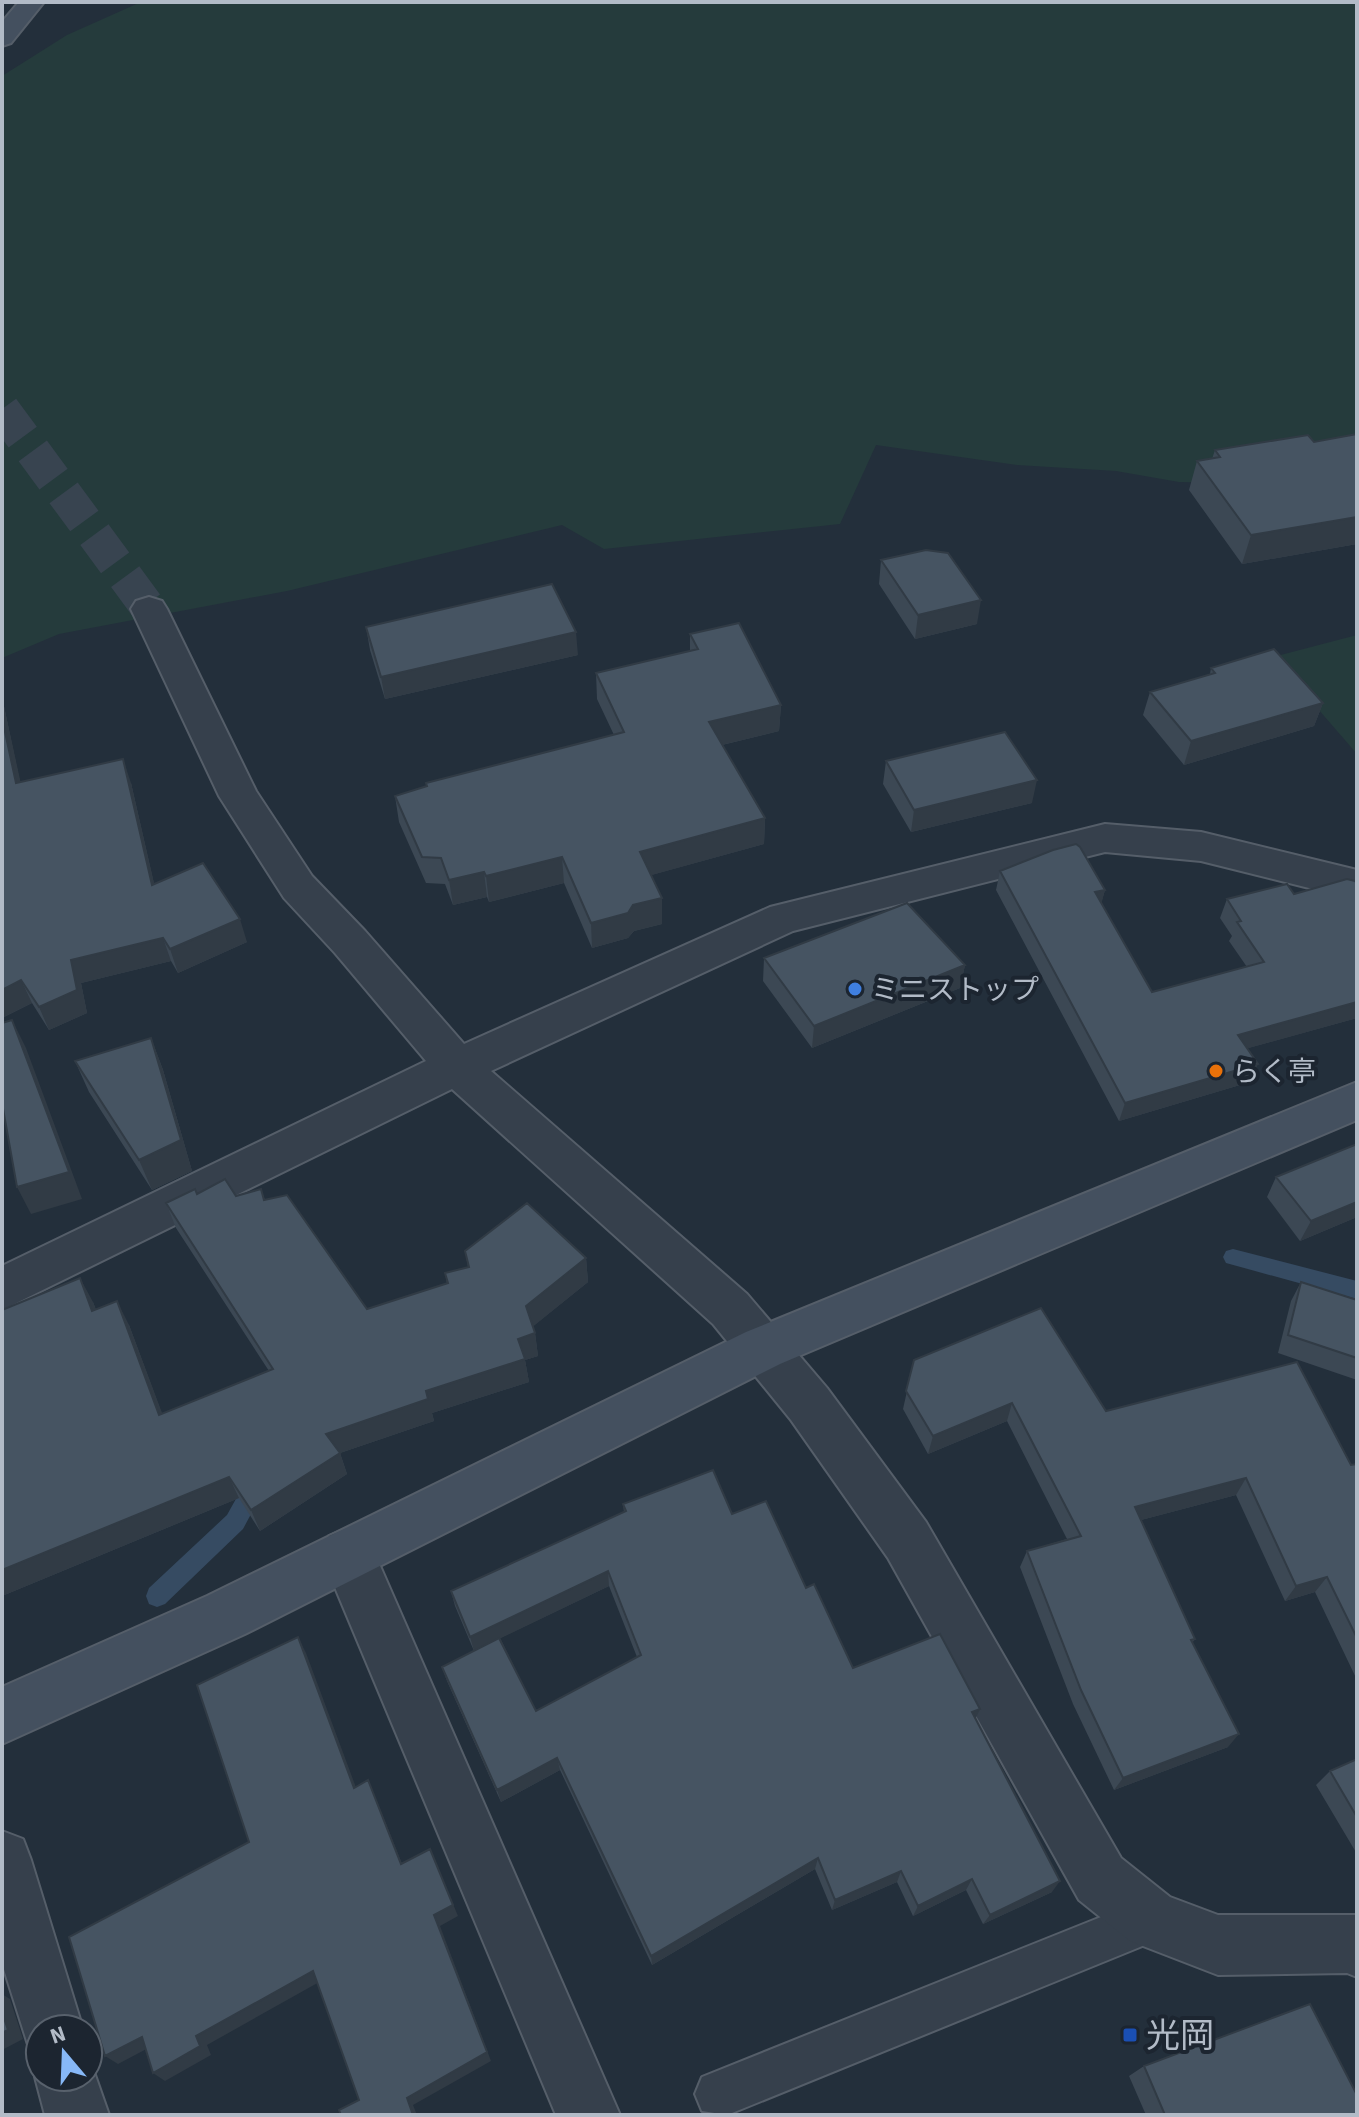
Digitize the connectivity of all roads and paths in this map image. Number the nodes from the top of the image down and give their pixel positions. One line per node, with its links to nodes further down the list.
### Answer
1 (32, 2): 2 (street)
2 (2, 38)
3 (149, 609): 5 (street)
4 (1357, 885): 5 (street)
5 (457, 1067): 7 (street); 8 (street)
6 (1357, 1100): 8 (street)
7 (2, 1289)
8 (763, 1348): 9 (street); 12 (street)
9 (348, 1554): 10 (street); 18 (street)
10 (2, 1716)
11 (2, 1860): 14 (street)
12 (1151, 1920): 13 (street); 16 (lane)
13 (1357, 1947)
14 (47, 2013)
15 (71, 2093): 17 (street)
16 (719, 2094)
17 (77, 2115)
18 (588, 2115)

